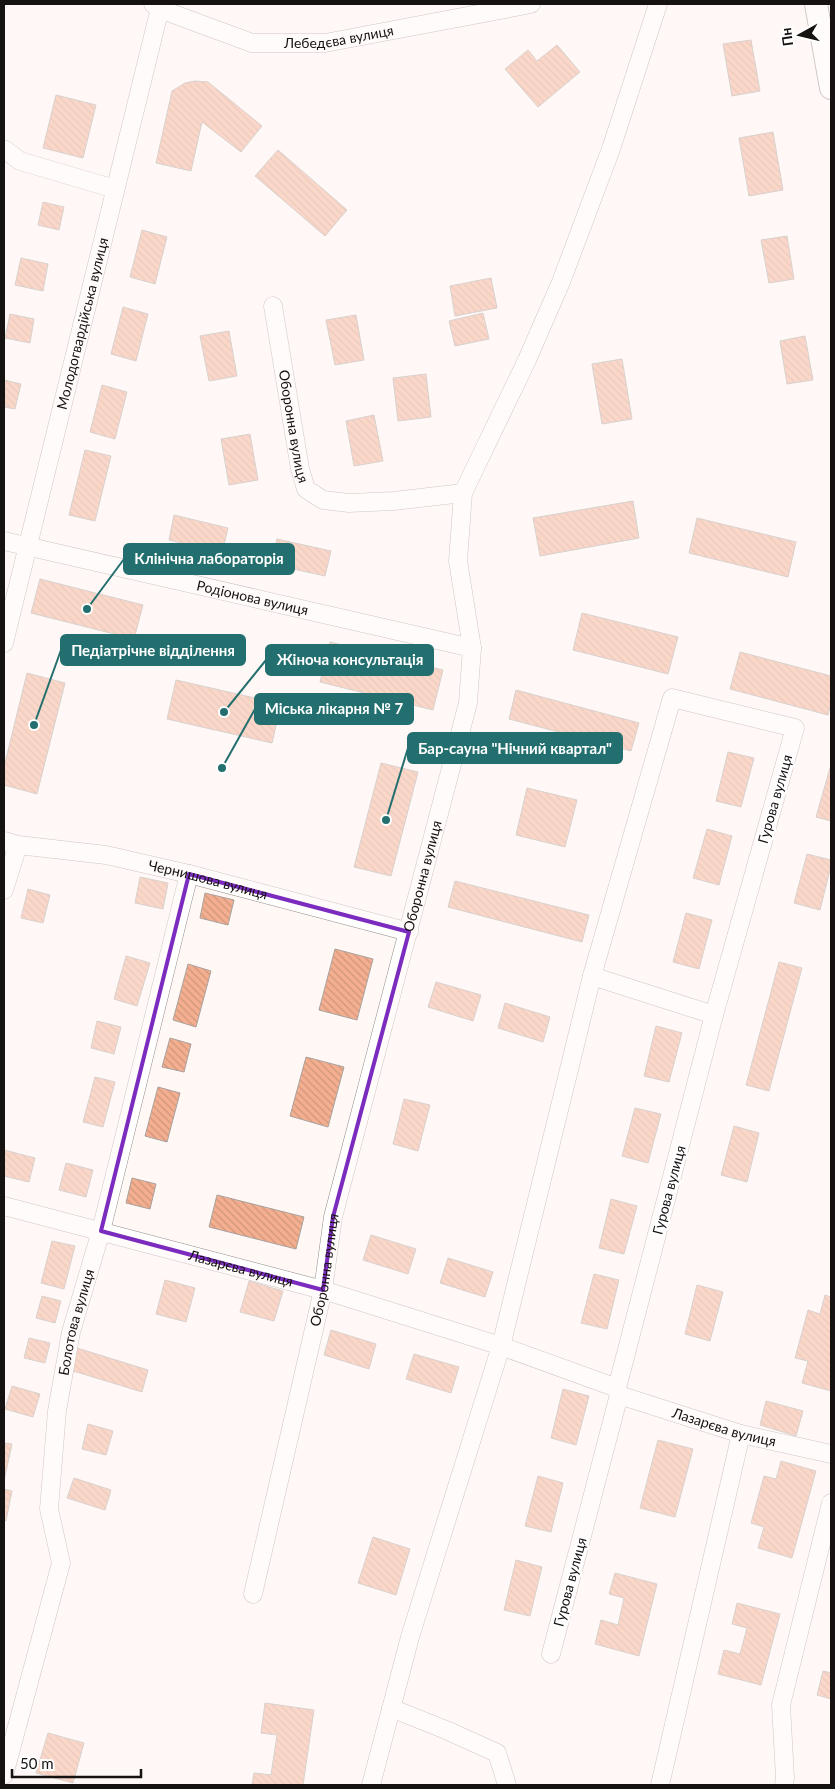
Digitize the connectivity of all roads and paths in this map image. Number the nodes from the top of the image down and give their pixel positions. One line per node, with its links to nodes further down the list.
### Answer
1 (531, 4): 4 (street, Лебедєва вулиця)
2 (658, 4): 9 (street)
3 (816, 4): 5 (main road)
4 (158, 6): 7 (street, Молодогвардійська вулиця)
5 (831, 88)
6 (4, 150): 7 (street)
7 (114, 189): 11 (street, Молодогвардійська вулиця)
8 (273, 306): 9 (street, Оборонна вулиця)
9 (463, 493): 13 (street, Оборонна вулиця)
10 (4, 541): 11 (street, Родіонова вулиця)
11 (27, 547): 12 (street, Молодогвардійська вулиця); 13 (street, Родіонова вулиця)
12 (4, 643)
13 (472, 648): 17 (street, Оборонна вулиця)
14 (11, 843): 15 (street, Чернишова вулиця); 16 (street)
15 (189, 874): 17 (street, Чернишова вулиця); 21 (street, Болотова вулиця)
16 (4, 890)
17 (409, 932): 22 (street, Оборонна вулиця)
18 (592, 976): 19 (street); 19 (street, Гурова вулиця); 23 (street)
19 (714, 1015): 24 (street, Гурова вулиця)
20 (4, 1206): 21 (street, Лазарєва вулиця)
21 (101, 1231): 22 (street, Лазарєва вулиця); 31 (street, Болотова вулиця)
22 (322, 1290): 23 (street, Лазарєва вулиця); 28 (street, Оборонна вулиця)
23 (501, 1346): 24 (street, Лазарєва вулиця); 30 (street)
24 (618, 1391): 25 (street, Лазарєва вулиця); 29 (street, Гурова вулиця)
25 (741, 1434): 26 (street, Лазарєва вулиця); 34 (street)
26 (831, 1454)
27 (831, 1503): 35 (street)
28 (253, 1594)
29 (551, 1654)
30 (391, 1708): 32 (street); 33 (street)
31 (4, 1775)
32 (371, 1785)
33 (507, 1785)
34 (660, 1785)
35 (784, 1785)

